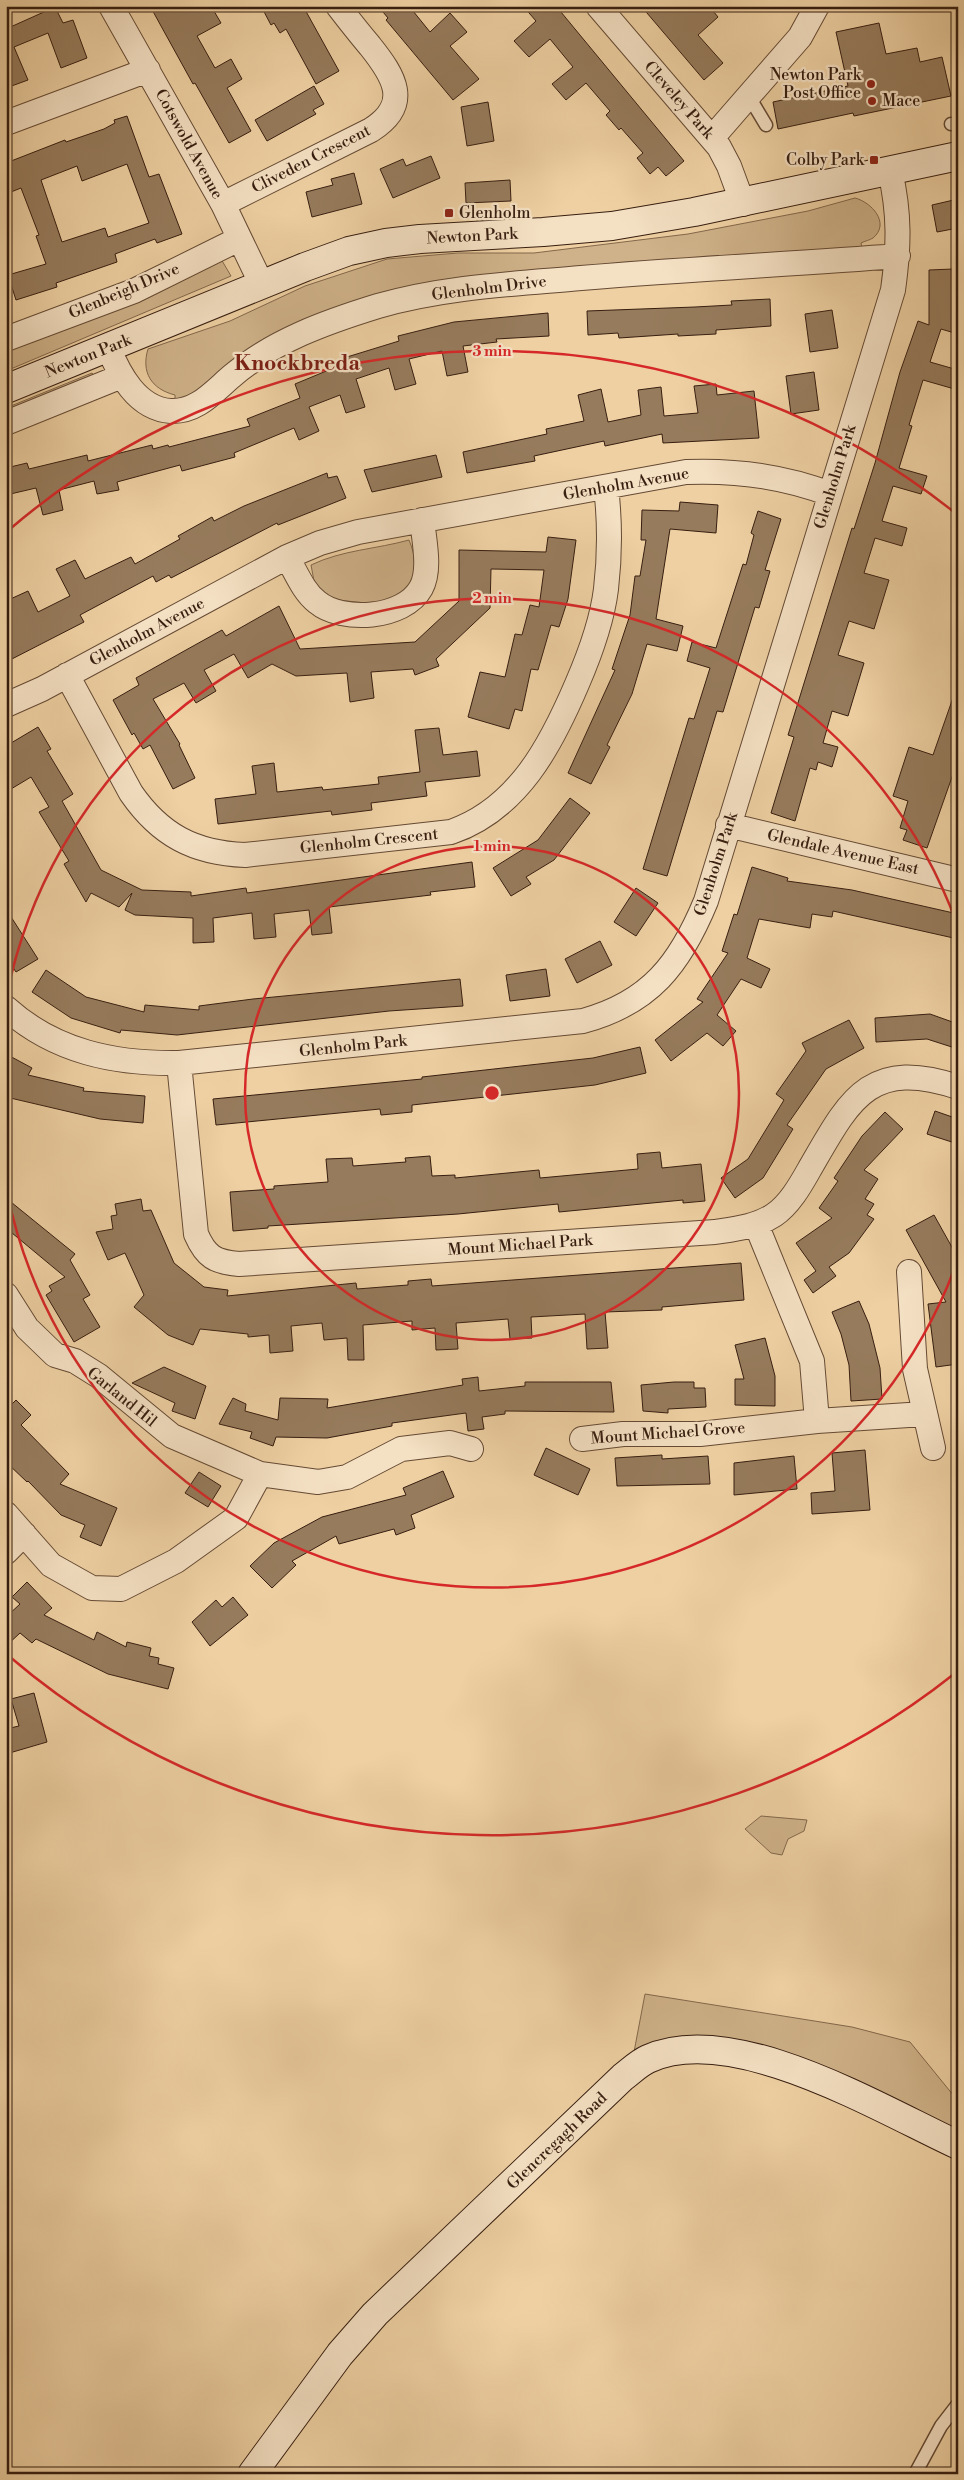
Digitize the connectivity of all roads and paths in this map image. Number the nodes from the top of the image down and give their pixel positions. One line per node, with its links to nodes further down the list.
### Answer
1 (112, 6): 5 (street, Cotswold Avenue)
2 (338, 6): 12 (street, Cliveden Crescent)
3 (598, 6): 9 (street, Cleveley Park)
4 (817, 6): 6 (street)
5 (148, 70): 7 (street); 12 (street, Cotswold Avenue)
6 (748, 95): 8 (lane); 9 (street)
7 (6, 123)
8 (766, 125)
9 (712, 138): 13 (street, Cleveley Park)
10 (958, 156): 11 (street, Newton Park)
11 (890, 171): 13 (street, Newton Park); 15 (street, Glenholm Park)
12 (222, 204): 14 (street, Cotswold Avenue)
13 (743, 204): 16 (street, Newton Park)
14 (239, 239): 16 (street, Cotswold Avenue); 17 (street, Glenbeigh Drive)
15 (898, 256): 19 (street, Glenholm Drive); 23 (street, Glenholm Park)
16 (262, 285): 18 (street, Newton Park)
17 (6, 339)
18 (108, 347): 19 (street, Glenholm Drive); 20 (street, Newton Park)
19 (122, 376): 21 (street)
20 (6, 389)
21 (6, 423)
22 (606, 487): 23 (street, Glenholm Avenue); 24 (street, Glenholm Avenue); 26 (street, Glenholm Crescent)
23 (830, 494): 28 (street, Glenholm Park)
24 (422, 520): 25 (street, Glenholm Avenue); 25 (street)
25 (287, 557): 26 (street, Glenholm Avenue)
26 (67, 675): 27 (street, Glenholm Avenue)
27 (6, 705)
28 (728, 825): 29 (street, Glendale Avenue East); 31 (street, Glenholm Park)
29 (958, 880)
30 (6, 1008): 31 (street, Glenholm Park)
31 (179, 1063): 33 (street, Mount Michael Park)
32 (958, 1086): 33 (street, Mount Michael Park)
33 (756, 1224): 37 (street)
34 (909, 1272): 36 (street)
35 (6, 1295): 41 (street, Garland Hil)
36 (924, 1414): 37 (street, Mount Michael Grove); 39 (street)
37 (817, 1421): 38 (street, Mount Michael Grove)
38 (582, 1439)
39 (933, 1448)
40 (471, 1449): 41 (street, Garland Hil)
41 (260, 1474): 43 (street)
42 (6, 1514): 43 (street)
43 (24, 1534): 44 (street)
44 (6, 1552)
45 (958, 2145): 47 (street, Glencregagh Road)
46 (958, 2404): 48 (lane)
47 (252, 2474)
48 (915, 2474)

